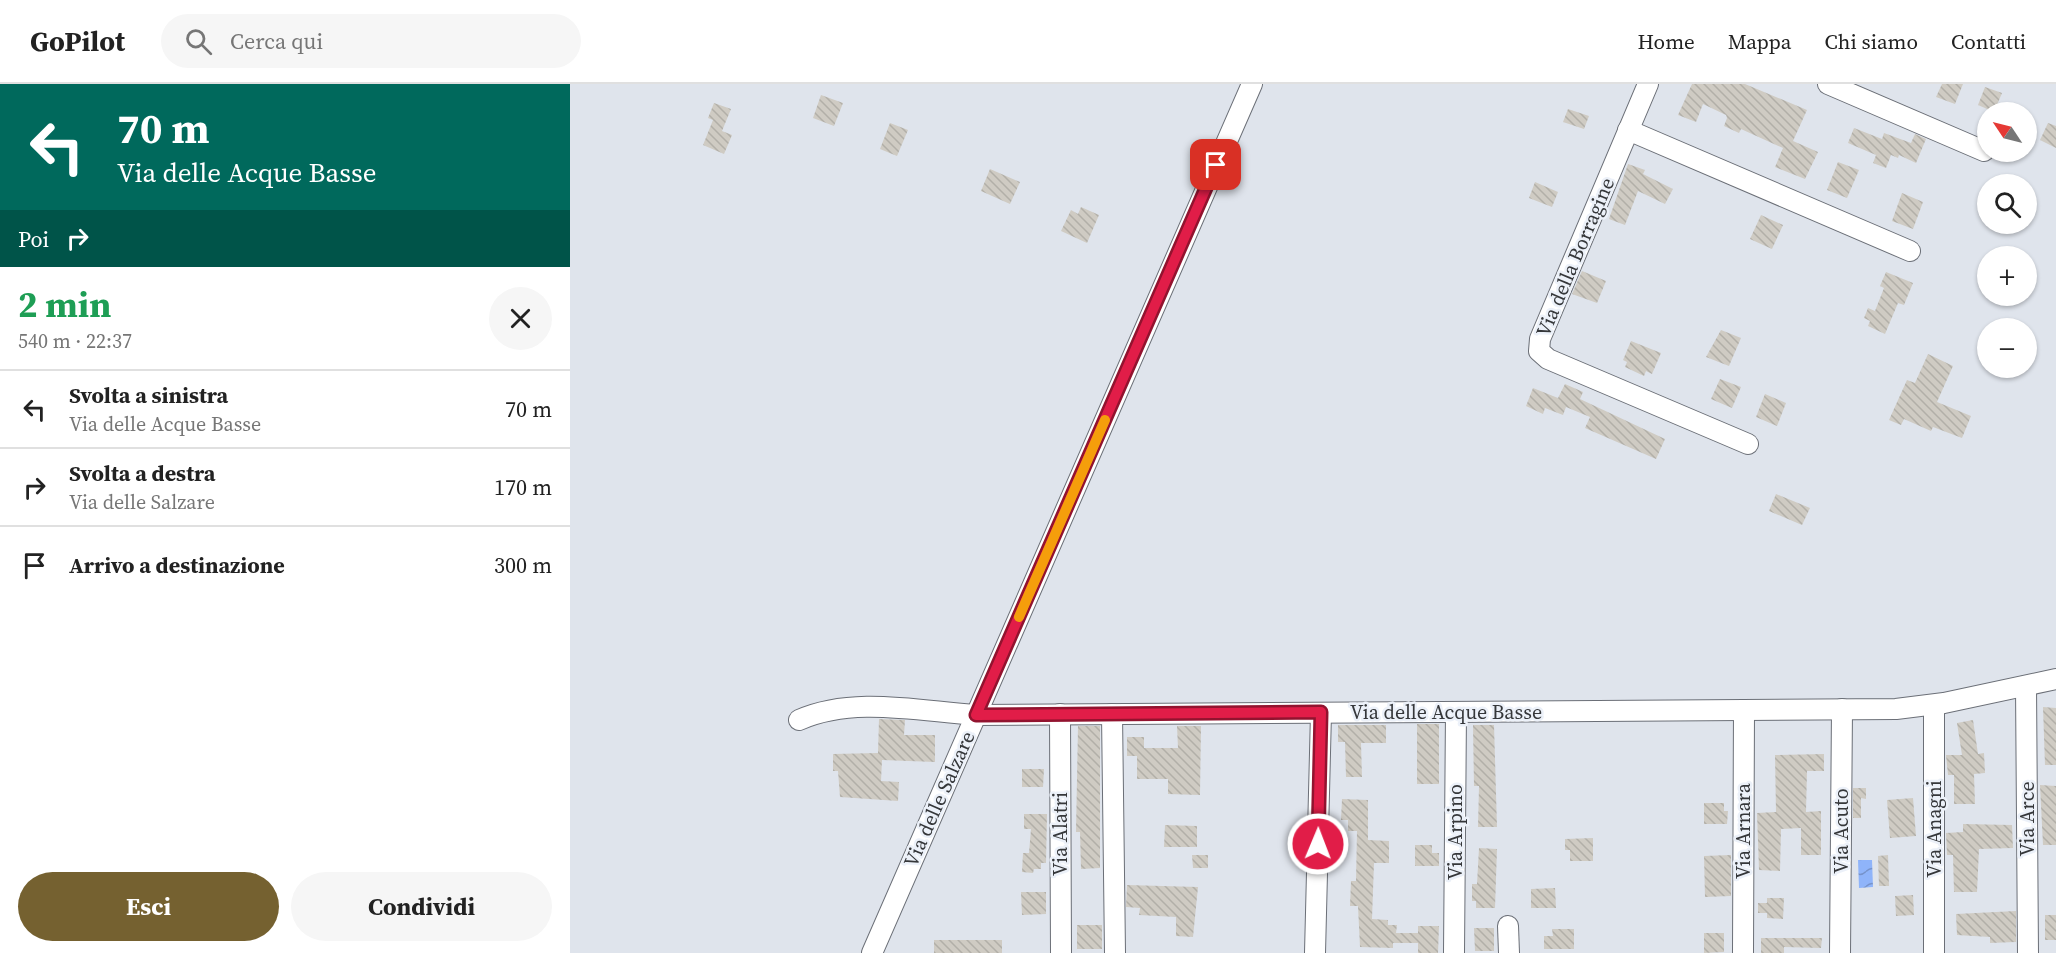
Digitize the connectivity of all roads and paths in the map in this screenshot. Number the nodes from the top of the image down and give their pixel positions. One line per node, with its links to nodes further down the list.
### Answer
1 (1252, 84): 17 (street, Via delle Salzare)
2 (1648, 84): 4 (street, Via della Borragine)
3 (1828, 84): 5 (street)
4 (1628, 130): 6 (street); 7 (street, Via della Borragine)
5 (1977, 148)
6 (1910, 251)
7 (1748, 444)
8 (2056, 679): 9 (street, Via delle Acque Basse)
9 (2026, 686): 10 (street, Via delle Acque Basse); 29 (street, Via Arce)
10 (1934, 705): 11 (street, Via delle Acque Basse); 28 (street, Via Anagni)
11 (1842, 709): 12 (street, Via delle Acque Basse); 27 (street, Via Acuto)
12 (1744, 710): 14 (street, Via delle Acque Basse); 26 (street, Via Arnara)
13 (1321, 712): 14 (street, Via delle Acque Basse); 16 (street, Via delle Acque Basse); 23 (street)
14 (1456, 712): 24 (street, Via Arpino)
15 (1060, 714): 16 (street, Via delle Acque Basse); 17 (street, Via delle Acque Basse); 21 (street, Via Alatri)
16 (1112, 714): 22 (street)
17 (976, 715): 18 (street, Via delle Acque Basse); 20 (street, Via delle Salzare)
18 (799, 720)
19 (1508, 926): 25 (street)
20 (872, 953)
21 (1061, 953)
22 (1115, 953)
23 (1315, 953)
24 (1454, 953)
25 (1509, 953)
26 (1743, 953)
27 (1840, 953)
28 (1934, 953)
29 (2028, 953)

